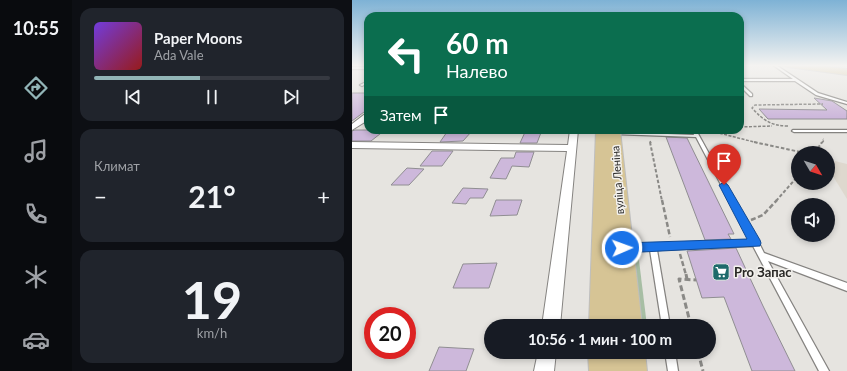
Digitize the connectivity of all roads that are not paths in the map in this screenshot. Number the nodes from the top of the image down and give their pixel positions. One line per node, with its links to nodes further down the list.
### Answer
1 (800, 82): 4 (lane)
2 (744, 88): 3 (lane)
3 (751, 95)
4 (847, 103)
5 (364, 119): 6 (street)
6 (352, 128)
7 (794, 131): 8 (lane)
8 (847, 132)
9 (573, 134): 13 (street)
10 (608, 134): 16 (main road, вуліца Леніна)
11 (696, 134): 14 (lane)
12 (352, 145): 13 (street)
13 (571, 148): 19 (street)
14 (756, 243): 15 (lane); 17 (lane)
15 (653, 247): 16 (lane); 22 (lane)
16 (612, 248): 20 (main road, вуліца Леніна); 21 (main road, вуліца Леніна)
17 (762, 255): 18 (lane); 31 (lane)
18 (847, 287)
19 (551, 319)
20 (604, 319)
21 (627, 319)
22 (665, 319)
23 (546, 359): 27 (street)
24 (603, 359): 28 (main road)
25 (631, 359): 29 (main road)
26 (671, 359): 30 (lane)
27 (544, 371)
28 (604, 371)
29 (632, 371)
30 (673, 371)
31 (824, 371)

